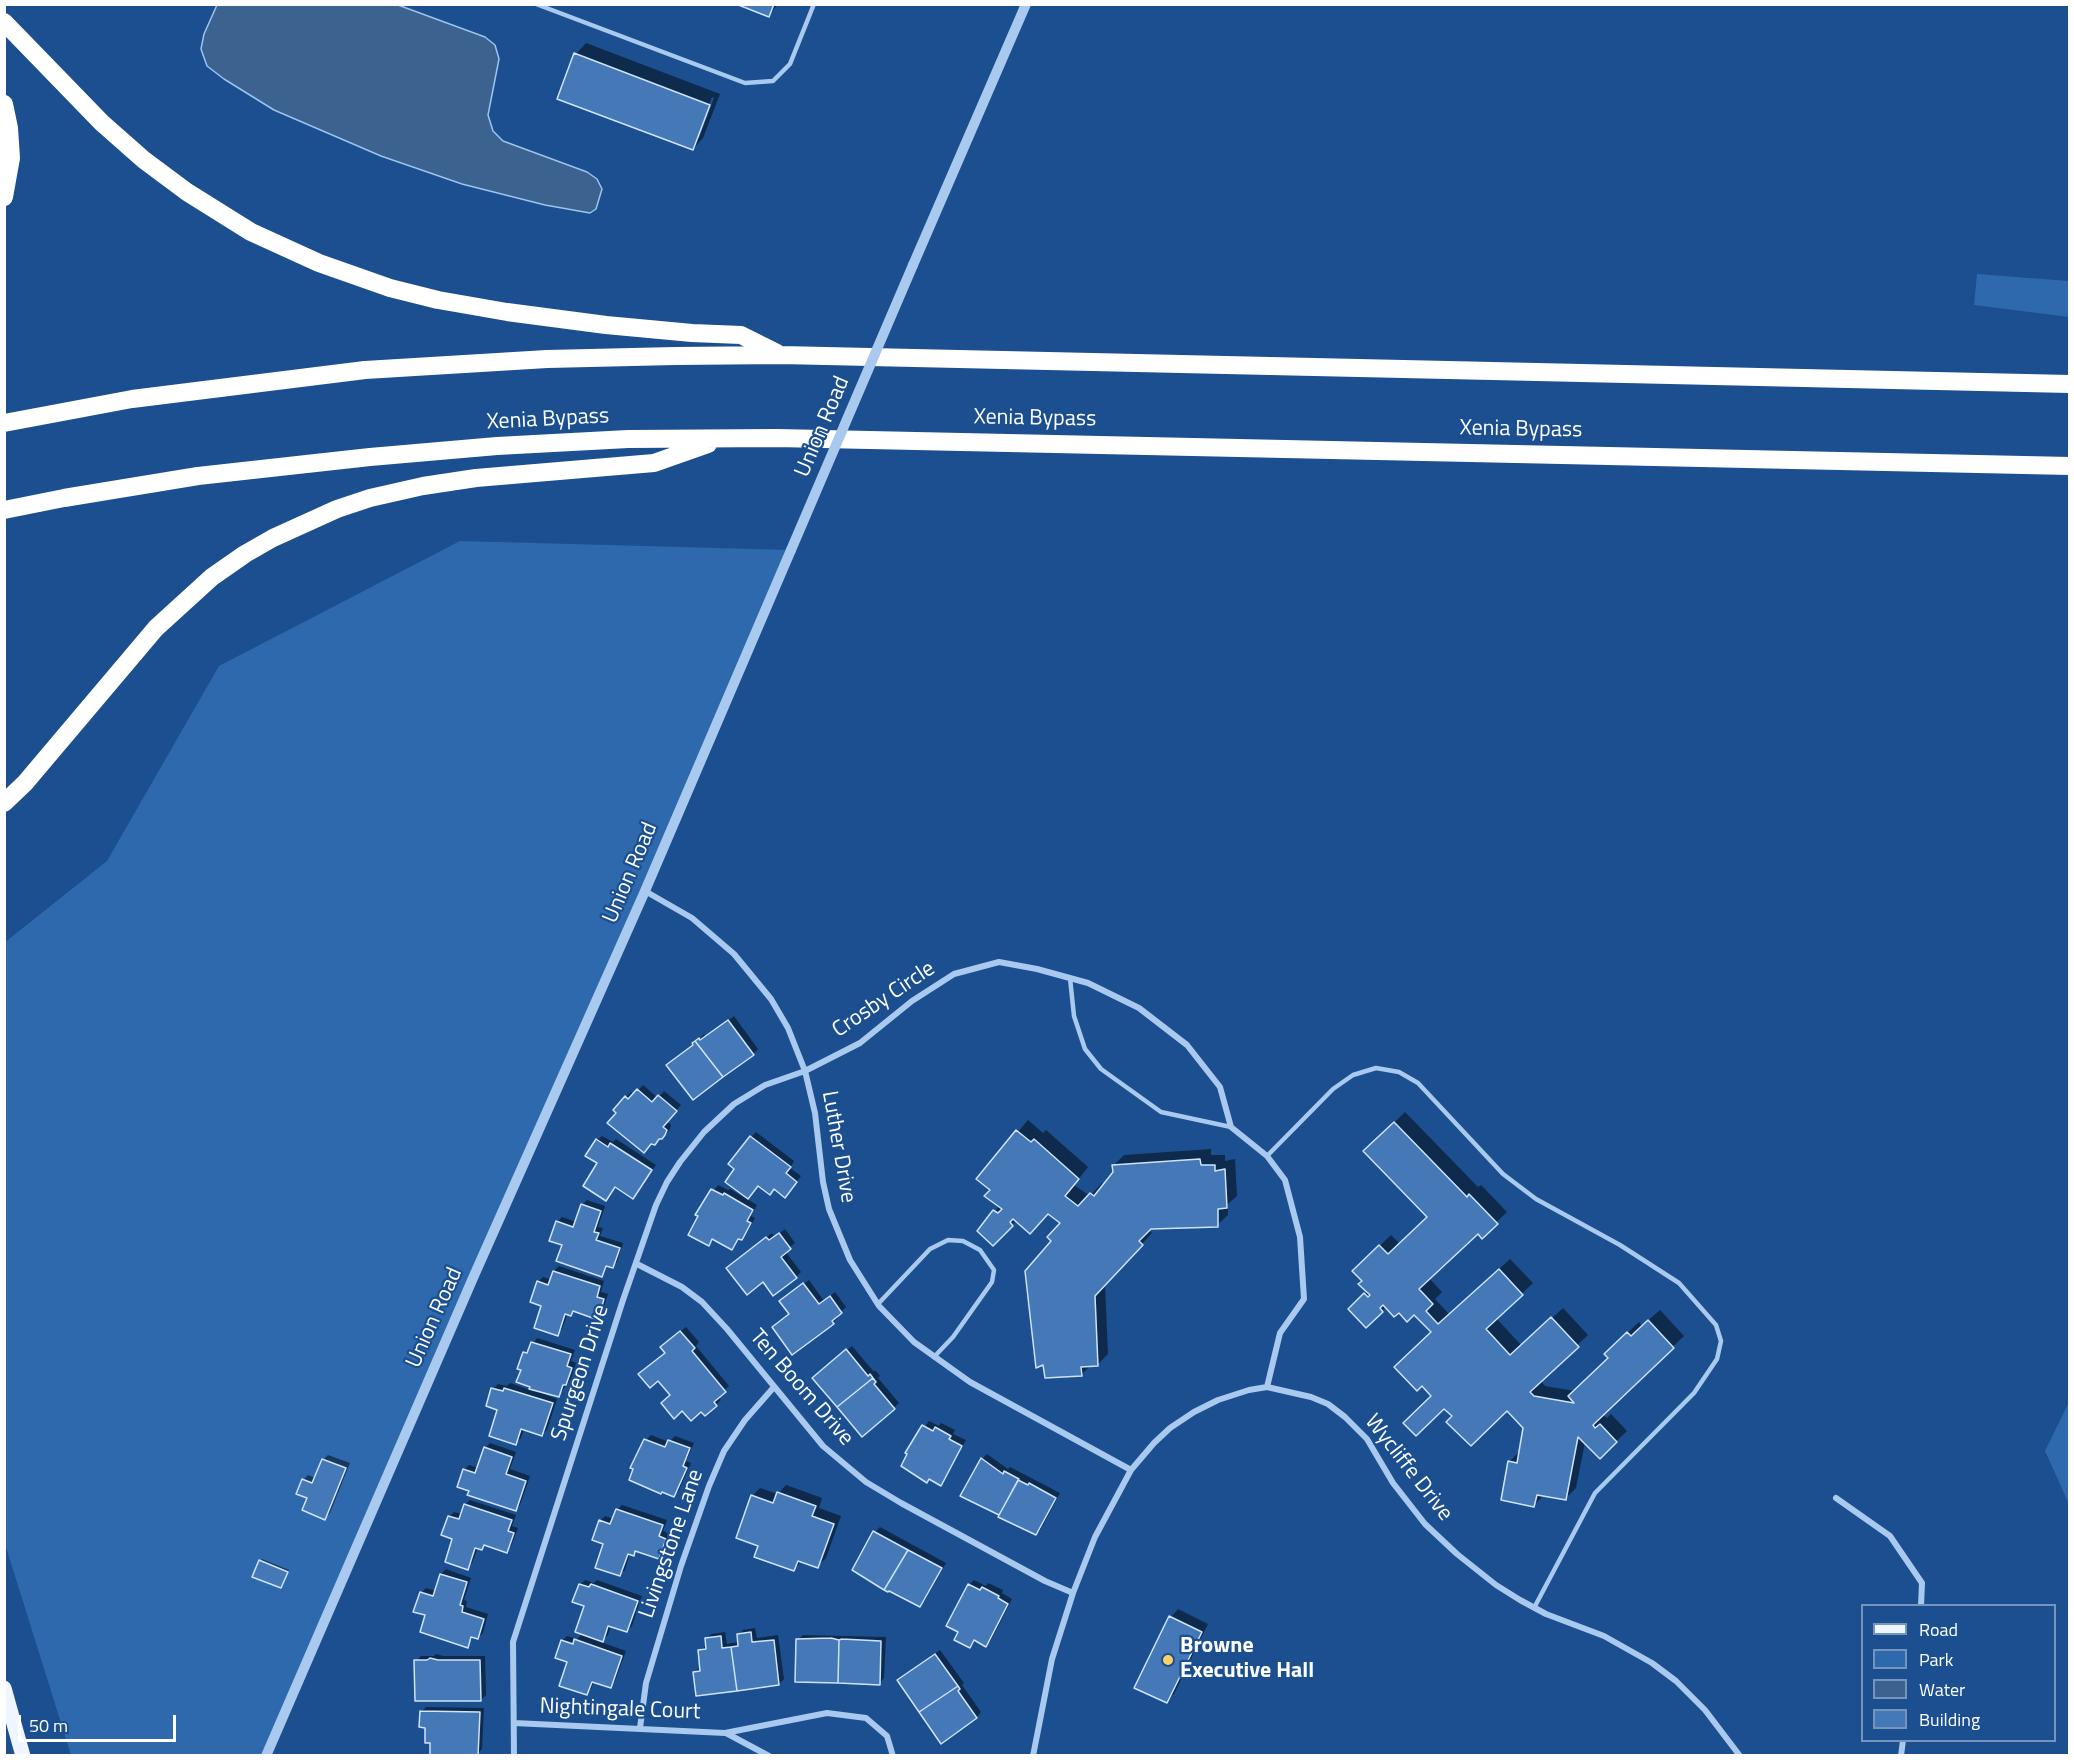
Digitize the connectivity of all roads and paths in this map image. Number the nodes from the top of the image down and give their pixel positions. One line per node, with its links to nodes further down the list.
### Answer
1 (536, 4): 2 (lane)
2 (814, 4)
3 (1026, 4): 14 (street, Union Road, bridge)
4 (4, 22): 7 (highway)
5 (4, 104): 6 (highway)
6 (4, 197)
7 (781, 356): 8 (highway); 9 (highway)
8 (2070, 384)
9 (4, 423)
10 (724, 438): 11 (highway, Xenia Bypass); 12 (highway, Xenia Bypass); 13 (highway)
11 (2070, 466)
12 (4, 510)
13 (4, 803)
14 (645, 891): 16 (street, Luther Drive); 34 (street, Union Road)
15 (1070, 978): 16 (street, Crosby Circle); 17 (street, Crosby Circle); 17 (lane)
16 (805, 1071): 19 (street, Spurgeon Drive); 20 (street, Luther Drive)
17 (1231, 1127): 18 (street)
18 (1267, 1156): 23 (street); 28 (lane)
19 (637, 1264): 22 (street, Ten Boom Drive); 30 (street, Spurgeon Drive)
20 (878, 1304): 21 (street, Luther Drive); 21 (lane)
21 (934, 1357): 24 (street, Luther Drive)
22 (774, 1387): 26 (street, Ten Boom Drive); 31 (street, Livingstone Lane)
23 (1267, 1387): 24 (street, Wycliffe Drive); 28 (street, Wycliffe Drive)
24 (1131, 1470): 26 (street, Wycliffe Drive)
25 (1836, 1498): 27 (street)
26 (1073, 1593): 38 (street, Wycliffe Drive)
27 (1921, 1604)
28 (1534, 1608): 39 (street, Wycliffe Drive)
29 (4, 1688): 33 (main road)
30 (514, 1723): 31 (street, Nightingale Court); 35 (street, Spurgeon Drive)
31 (640, 1728): 32 (street, Nightingale Court)
32 (725, 1732): 36 (street, Nightingale Court); 37 (street, Nightingale Court)
33 (23, 1755)
34 (266, 1755)
35 (514, 1755)
36 (769, 1755)
37 (893, 1755)
38 (1034, 1755)
39 (1740, 1755)

